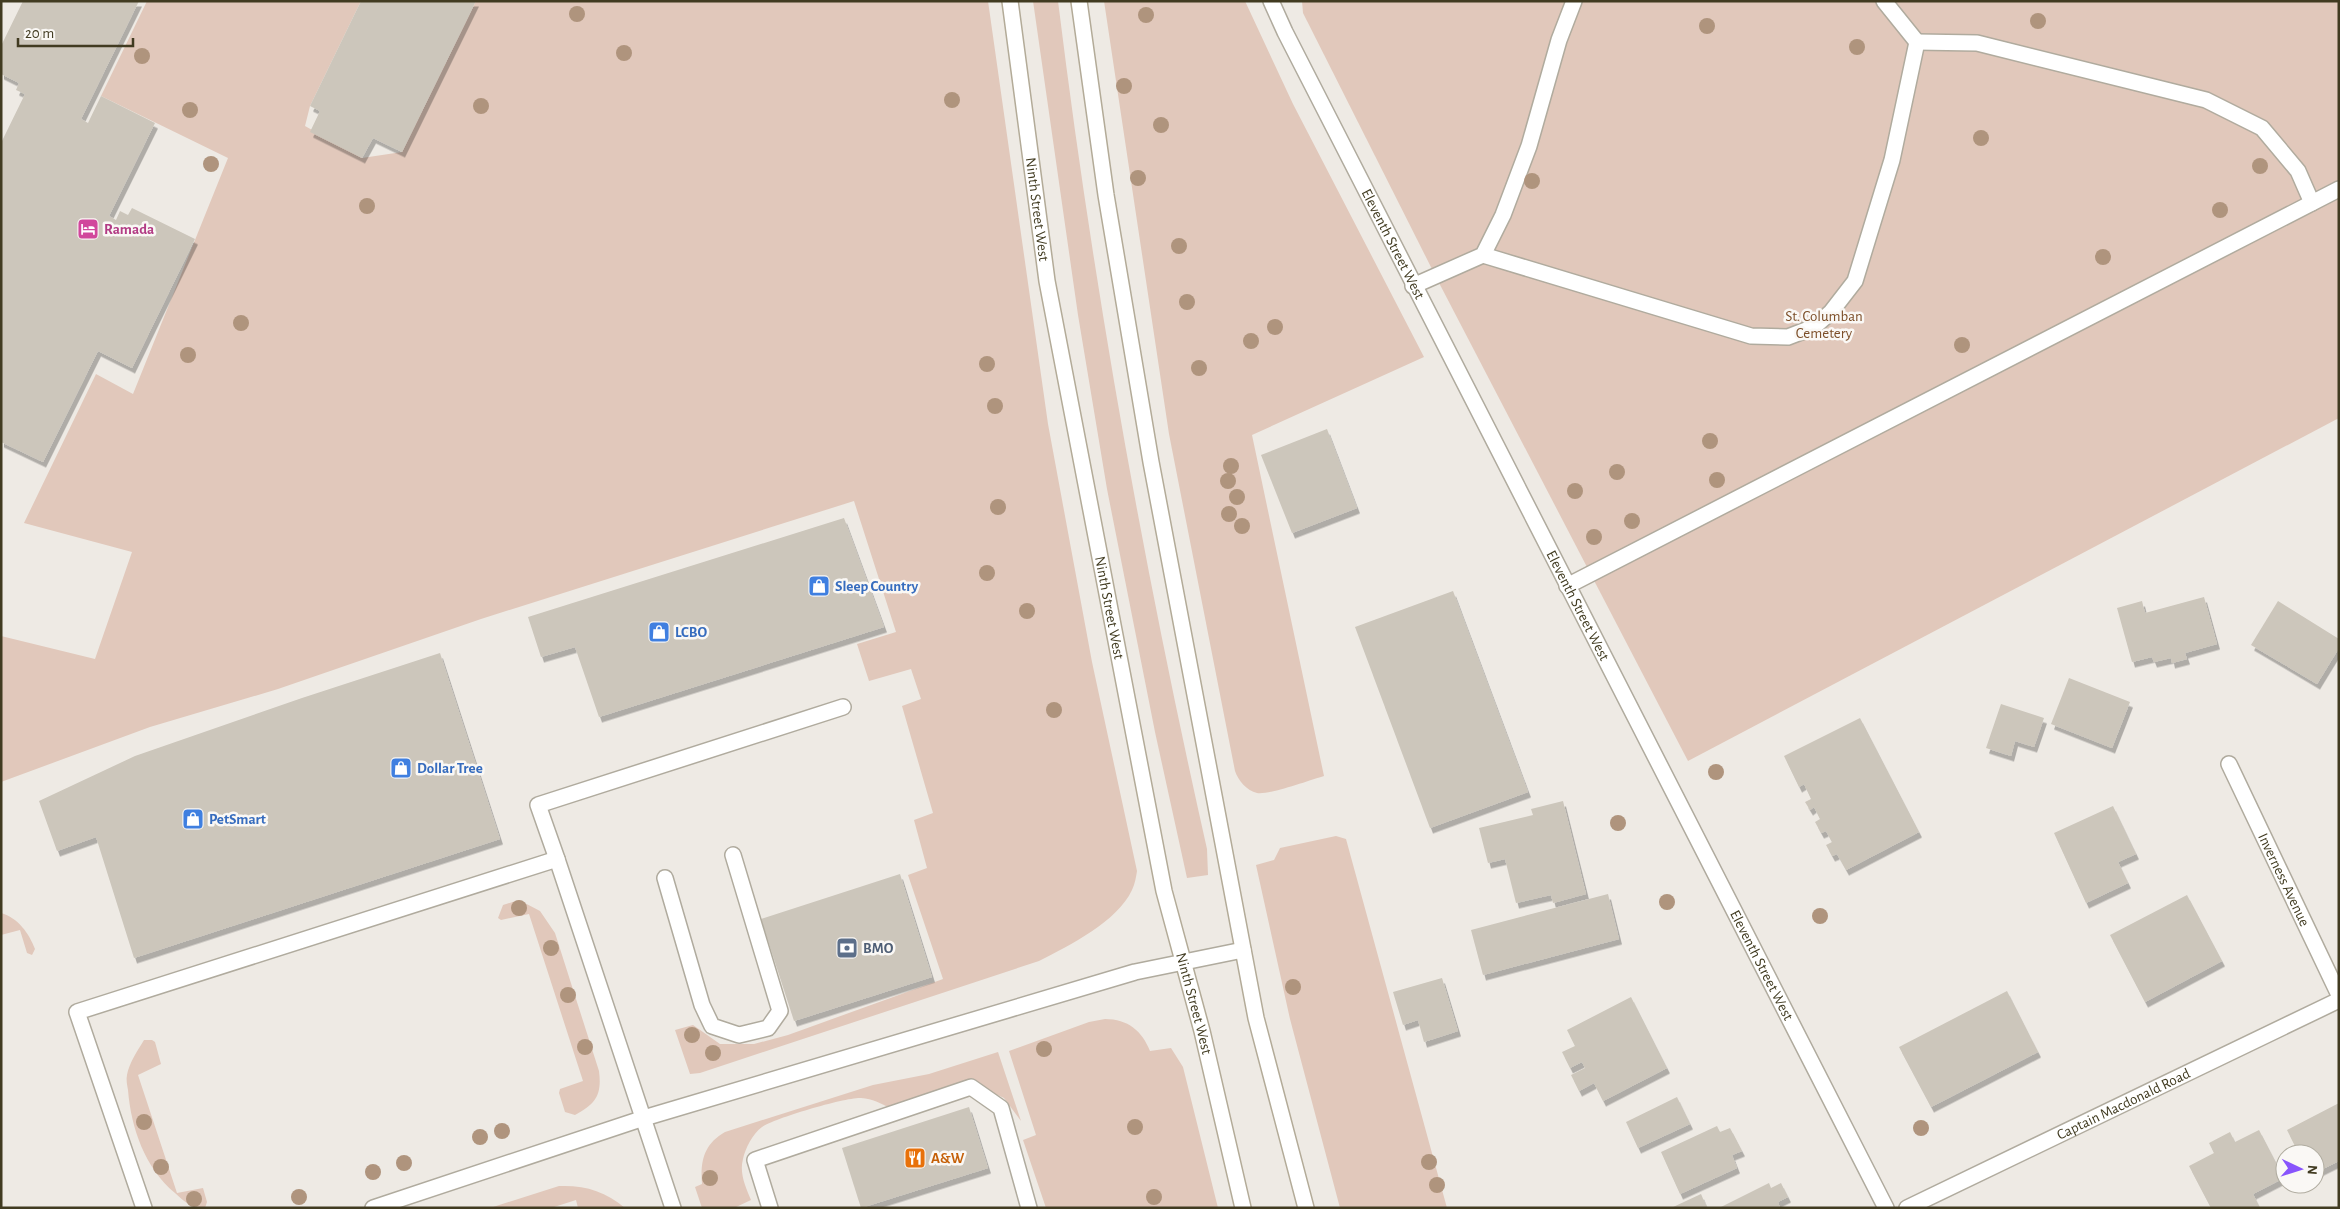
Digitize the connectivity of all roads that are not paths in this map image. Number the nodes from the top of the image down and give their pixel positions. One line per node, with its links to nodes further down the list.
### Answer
1 (1010, 1): 18 (main road, Ninth Street West)
2 (1079, 1): 17 (main road)
3 (1271, 1): 10 (main road, Eleventh Street West)
4 (1574, 1): 9 (main road)
5 (1884, 1): 6 (main road)
6 (1917, 42): 8 (main road); 9 (main road)
7 (2339, 189): 8 (main road)
8 (2312, 203): 11 (main road)
9 (1483, 255): 10 (main road)
10 (1413, 286): 11 (main road, Eleventh Street West)
11 (1567, 586): 29 (main road, Eleventh Street West)
12 (843, 707): 15 (main road)
13 (2229, 764): 19 (main road, Inverness Avenue)
14 (733, 855): 16 (main road)
15 (557, 860): 21 (main road); 22 (main road)
16 (665, 878)
17 (1243, 950): 18 (main road); 28 (main road)
18 (1184, 961): 21 (main road); 27 (main road, Ninth Street West)
19 (2339, 995)
20 (2339, 1000): 30 (main road, Captain Macdonald Road)
21 (644, 1118): 23 (main road); 24 (main road)
22 (144, 1208)
23 (373, 1208)
24 (673, 1208)
25 (770, 1208): 26 (main road)
26 (1028, 1208)
27 (1243, 1208)
28 (1306, 1208)
29 (1886, 1208)
30 (1907, 1208)

